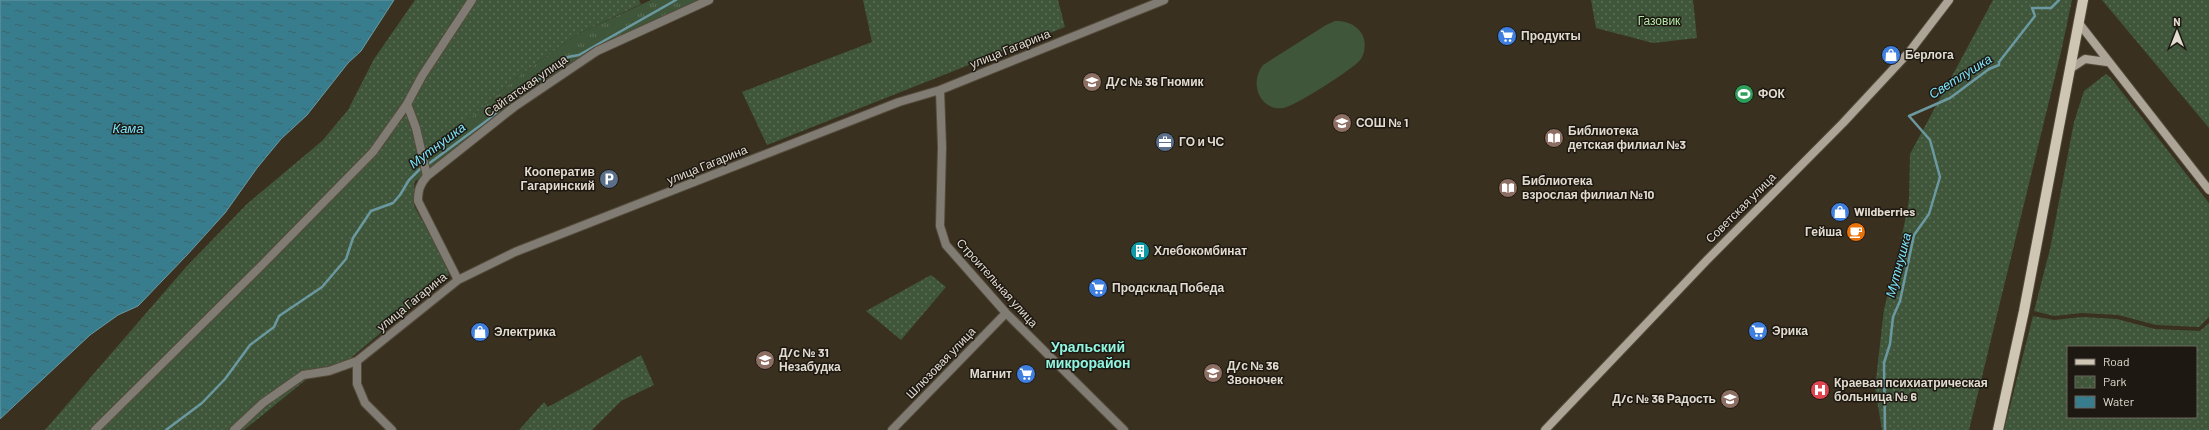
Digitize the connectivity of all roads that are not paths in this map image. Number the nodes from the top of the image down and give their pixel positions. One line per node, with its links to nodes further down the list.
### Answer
1 (472, 0): 10 (street)
2 (709, 0): 11 (street, Сайгатская улица)
3 (1164, 0): 9 (street, улица Гагарина)
4 (1949, 0): 21 (main road, Советская улица)
5 (2082, 2): 6 (main road)
6 (2078, 22): 7 (main road); 8 (main road)
7 (2107, 62): 8 (main road); 12 (main road)
8 (2070, 69): 22 (main road)
9 (940, 90): 13 (street, улица Гагарина); 14 (street, Строительная улица)
10 (407, 104): 11 (street); 16 (street)
11 (427, 176): 13 (street, Сайгатская улица)
12 (2209, 190)
13 (458, 280): 15 (street, улица Гагарина)
14 (1006, 313): 19 (street, Шлюзовая улица); 20 (street, Строительная улица)
15 (357, 361): 17 (street, улица Гагарина); 18 (street)
16 (96, 430)
17 (234, 430)
18 (392, 430)
19 (892, 430)
20 (1124, 430)
21 (1545, 430)
22 (1998, 430)

